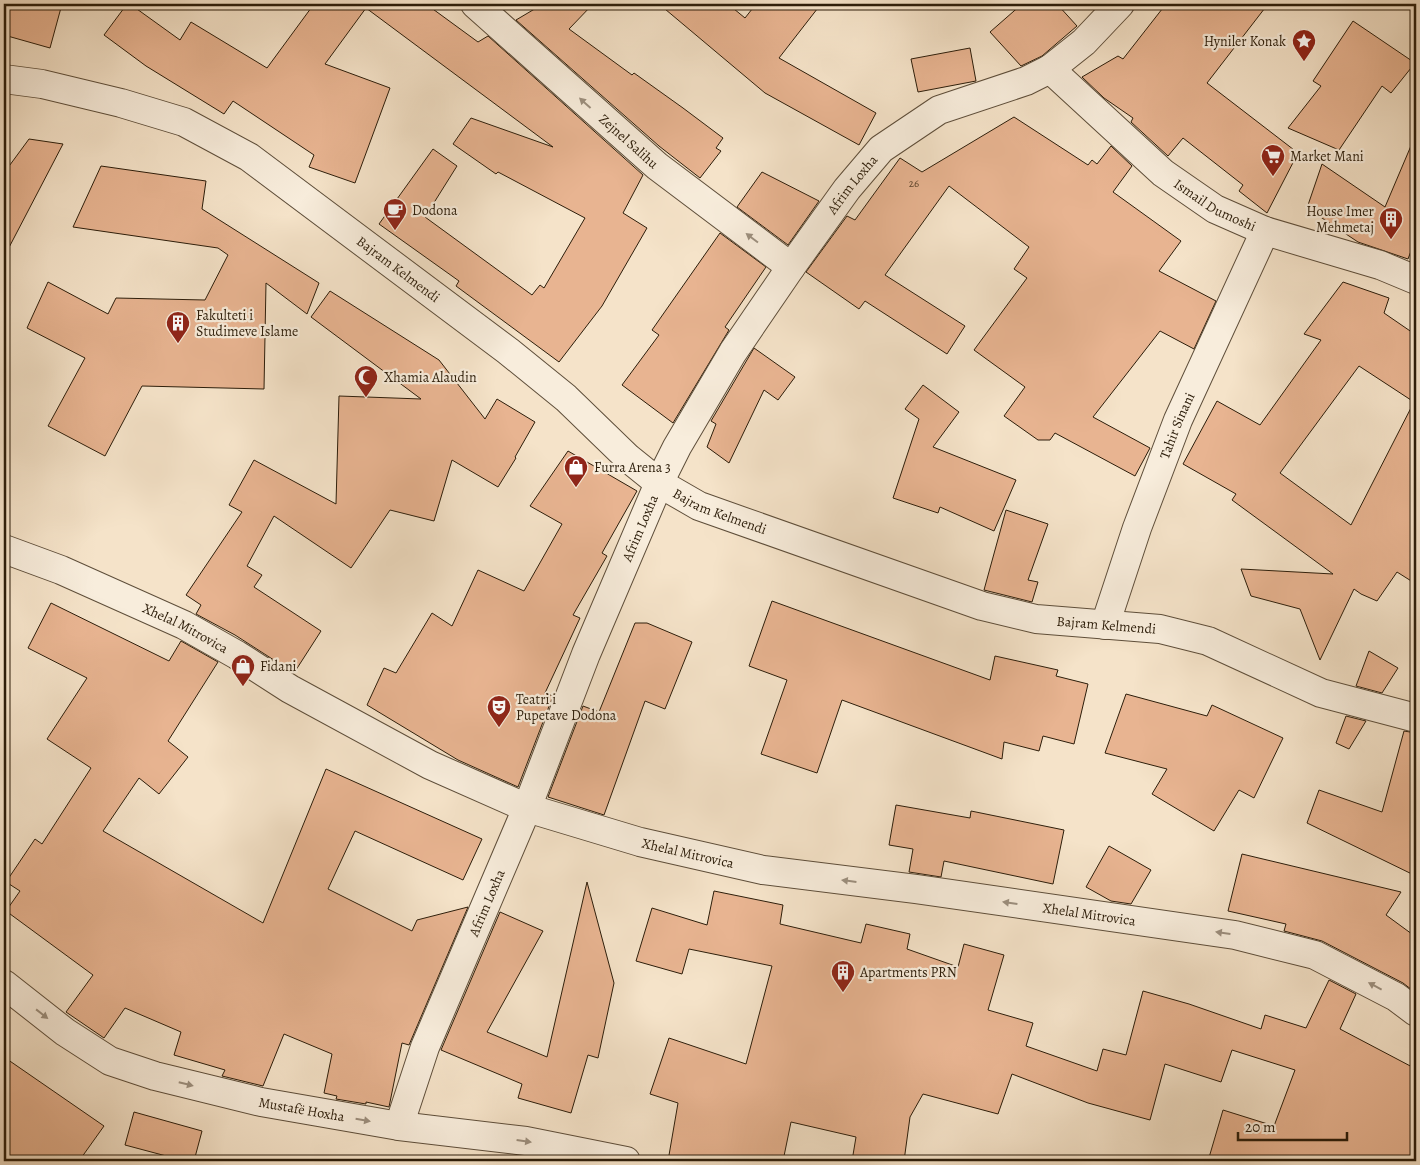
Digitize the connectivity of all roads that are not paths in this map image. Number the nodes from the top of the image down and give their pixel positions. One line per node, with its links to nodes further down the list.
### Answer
1 (475, 4): 6 (street, Zejnel Salihu, one-way to 1)
2 (1120, 4): 3 (street, Afrim Loxha)
3 (1050, 69): 5 (street, Ismail Dumoshi); 6 (street, Afrim Loxha)
4 (4, 79): 8 (street, Bajram Kelmendi)
5 (1265, 231): 7 (street, Ismail Dumoshi); 10 (street, Tahir Sinani)
6 (791, 268): 8 (street, Afrim Loxha)
7 (1416, 278)
8 (659, 483): 10 (street, Bajram Kelmendi); 12 (street, Afrim Loxha)
9 (4, 549): 12 (street, Xhelal Mitrovica)
10 (1105, 625): 11 (street, Bajram Kelmendi)
11 (1416, 718)
12 (527, 808): 14 (street, Xhelal Mitrovica, one-way to 12); 15 (street, Afrim Loxha)
13 (4, 984): 15 (street, Mustafë Hoxha, one-way to 15)
14 (1416, 1012)
15 (399, 1126): 16 (street, Mustafë Hoxha, one-way to 16)
16 (626, 1161)

